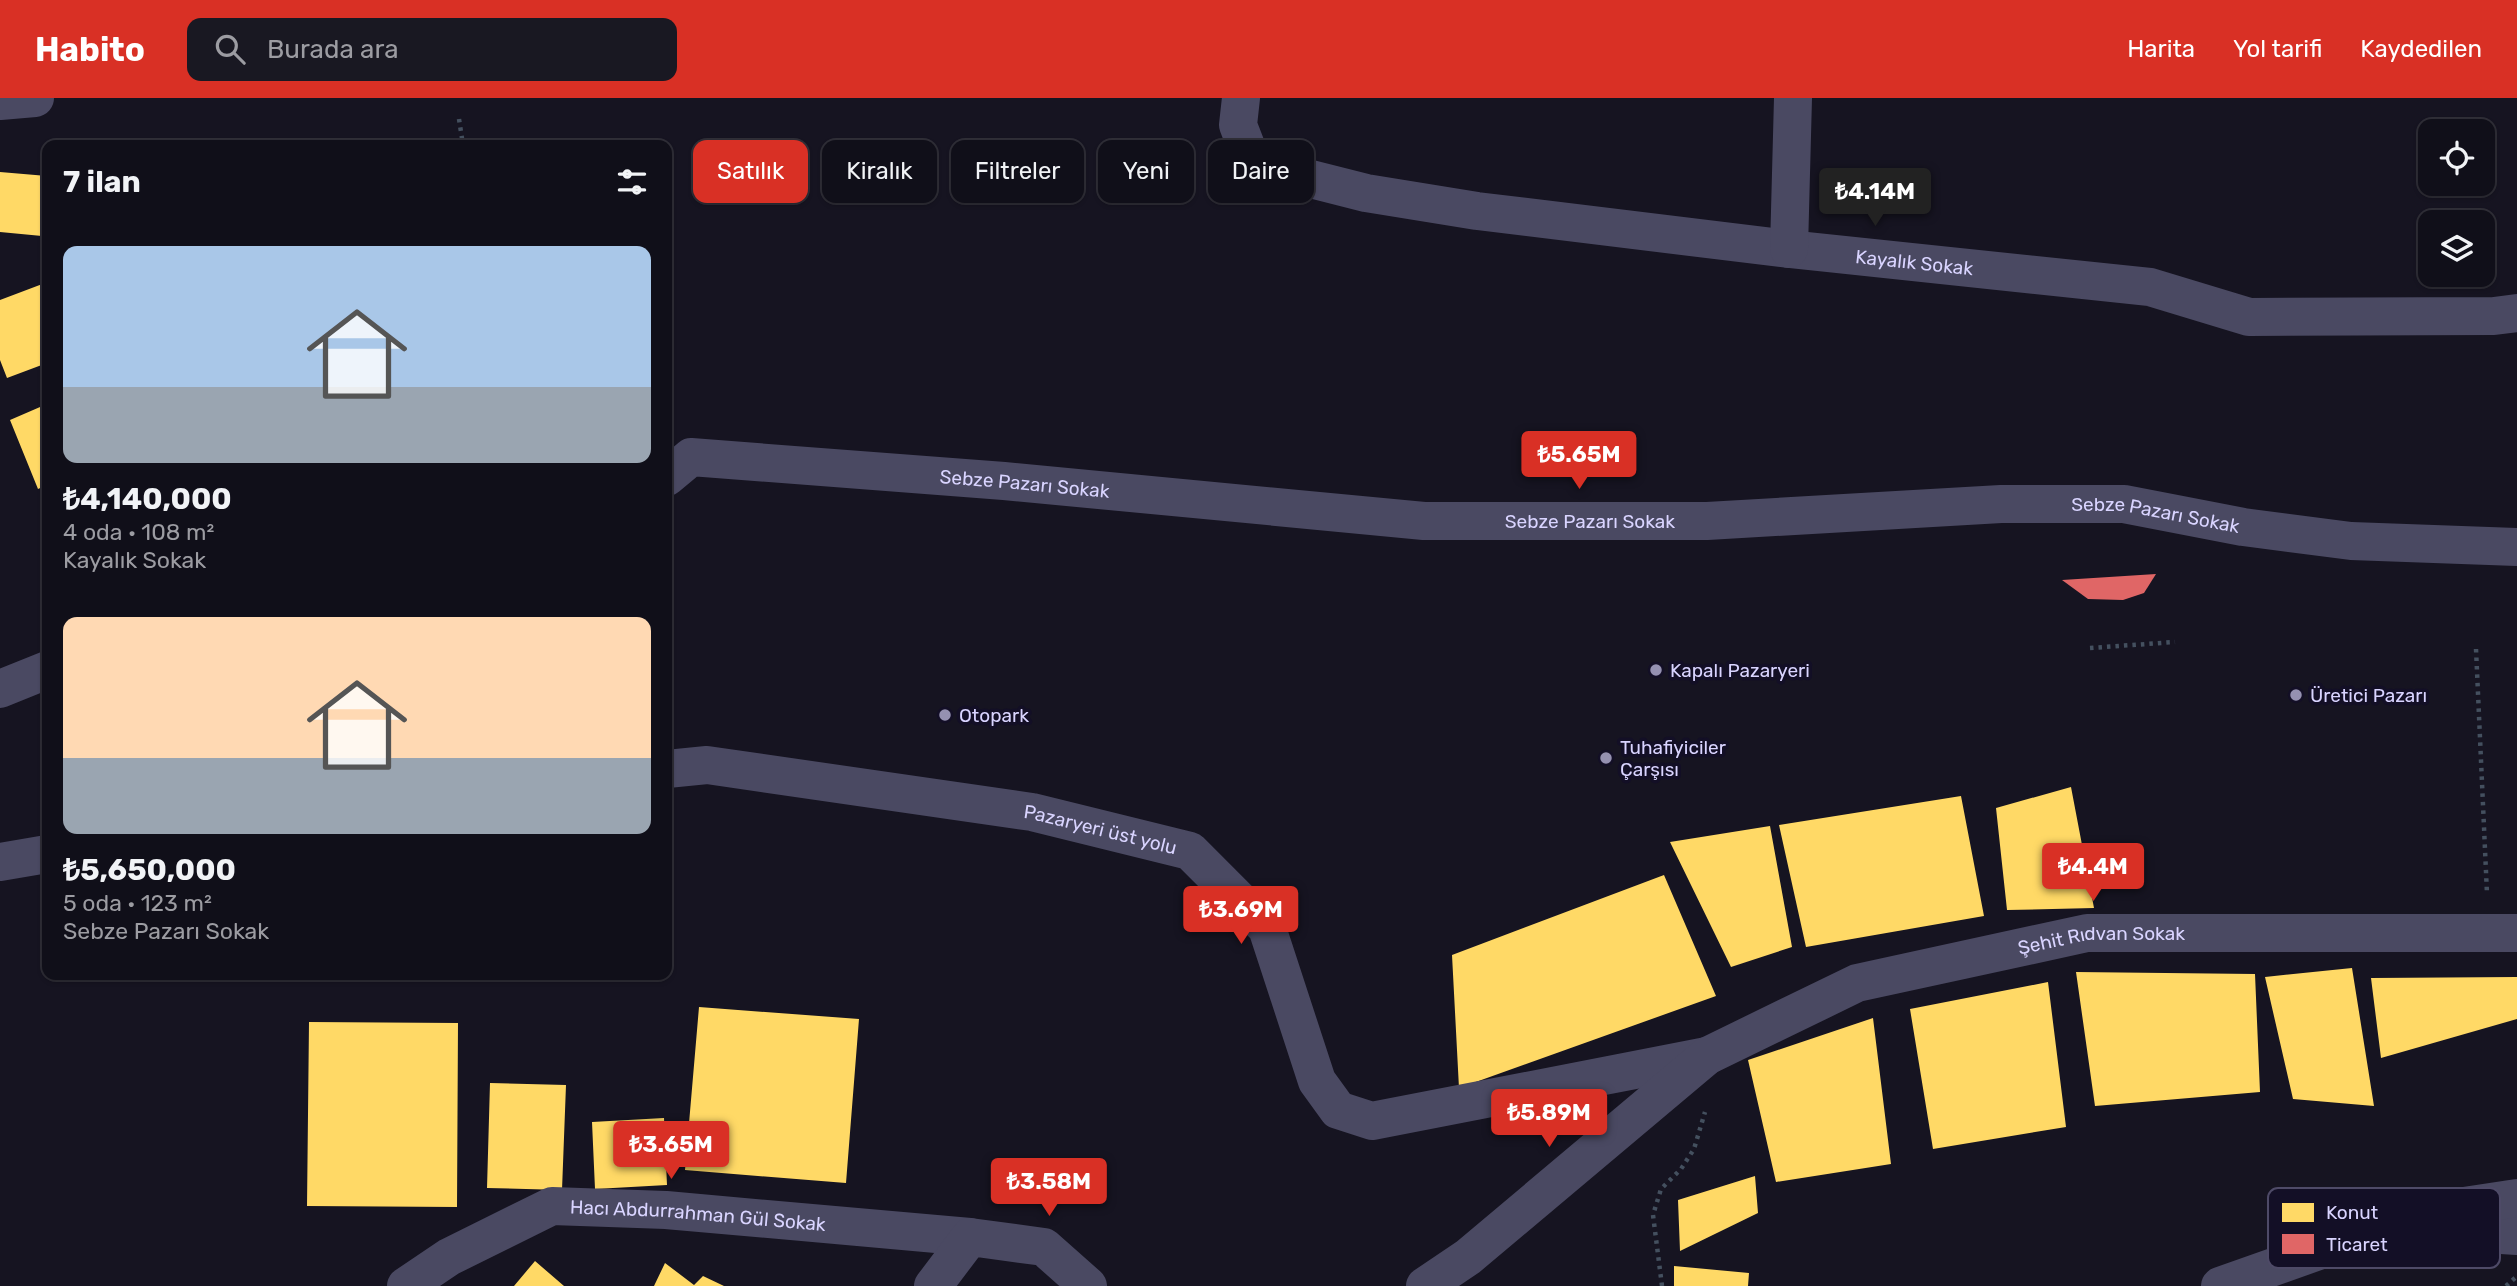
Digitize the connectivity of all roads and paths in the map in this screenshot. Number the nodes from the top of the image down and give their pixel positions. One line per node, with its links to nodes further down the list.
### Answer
1 (34, 98): 4 (street)
2 (1241, 98): 7 (street, Kayalık Sokak)
3 (1793, 98): 7 (street)
4 (0, 101)
5 (459, 119): 6 (path)
6 (462, 140)
7 (1789, 249): 8 (street, Kayalık Sokak)
8 (2517, 313)
9 (672, 473): 10 (street, Sebze Pazarı Sokak)
10 (2517, 547)
11 (2175, 642): 12 (path)
12 (2090, 648)
13 (2476, 649): 19 (path)
14 (42, 672): 15 (street)
15 (0, 689)
16 (672, 768): 20 (street, Pazaryeri üst yolu)
17 (42, 855): 18 (street)
18 (0, 862)
19 (2503, 933): 20 (street, Şehit Rıdvan Sokak)
20 (1707, 1056): 28 (street)
21 (1708, 1100): 29 (path)
22 (970, 1237): 25 (street, Hacı Abdurrahman Gül Sokak); 26 (street); 27 (street, Hacı Abdurrahman Gül Sokak)
23 (2268, 1268): 30 (street)
24 (2517, 1276): 31 (path)
25 (419, 1283)
26 (933, 1286)
27 (1088, 1286)
28 (1425, 1286)
29 (1662, 1286)
30 (2220, 1286)
31 (2506, 1286)

